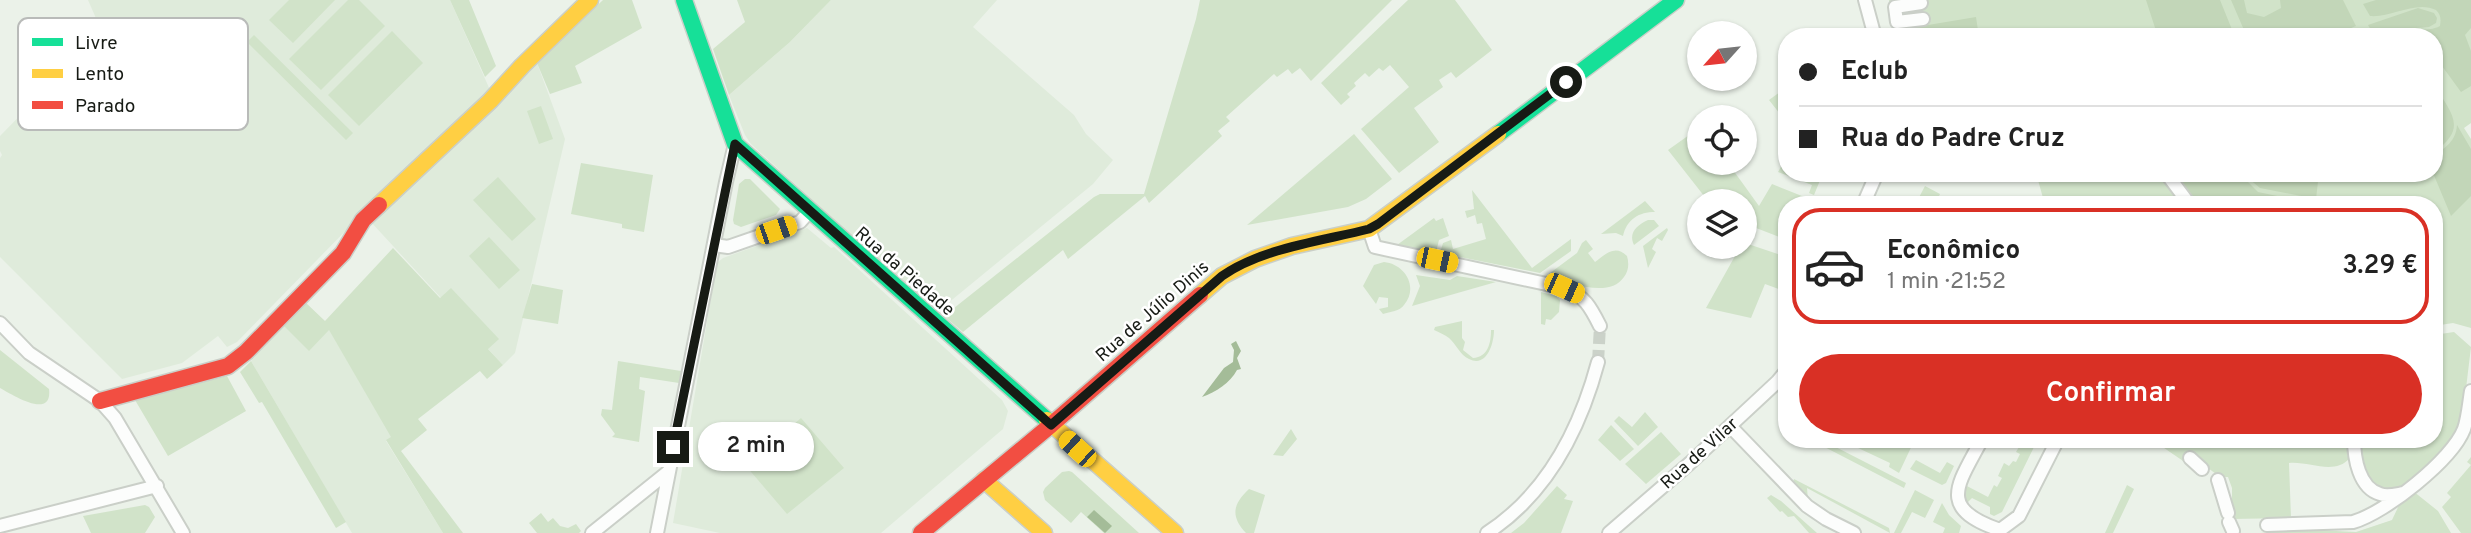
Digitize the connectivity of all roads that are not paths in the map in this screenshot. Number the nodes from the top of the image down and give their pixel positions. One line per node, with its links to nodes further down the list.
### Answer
1 (590, 0): 17 (street)
2 (684, 0): 8 (street)
3 (1676, 0): 10 (street, Rua de Júlio Dinis)
4 (1865, 0): 7 (street)
5 (1921, 3): 6 (street)
6 (1923, 19)
7 (1873, 28)
8 (735, 144): 9 (street, Rua da Piedade); 11 (street)
9 (809, 212): 11 (street); 18 (street, Rua da Piedade)
10 (1369, 229): 13 (street); 18 (street, Rua de Júlio Dinis)
11 (714, 245): 24 (street)
12 (0, 323): 17 (street)
13 (1600, 326)
14 (1598, 362): 40 (street)
15 (1778, 381): 19 (street, Rua de Vilar)
16 (2471, 391): 29 (street)
17 (100, 401): 28 (street)
18 (1051, 425): 26 (street, Rua de Júlio Dinis); 39 (street, Rua da Piedade)
19 (1730, 426): 41 (street, Rua de Vilar); 42 (street)
20 (1977, 448): 33 (street)
21 (2053, 448): 33 (street)
22 (2354, 448): 29 (street)
23 (2190, 458): 25 (street)
24 (668, 472): 35 (street); 36 (street)
25 (2201, 473)
26 (984, 480): 37 (street, Rua de Júlio Dinis); 38 (street)
27 (2218, 480): 30 (street)
28 (157, 486): 32 (street); 34 (street)
29 (2404, 493): 31 (street)
30 (2230, 522)
31 (2267, 525)
32 (0, 526)
33 (2001, 531)
34 (183, 533)
35 (592, 533)
36 (657, 533)
37 (921, 533)
38 (1044, 533)
39 (1175, 533)
40 (1487, 533)
41 (1609, 533)
42 (1854, 533)

